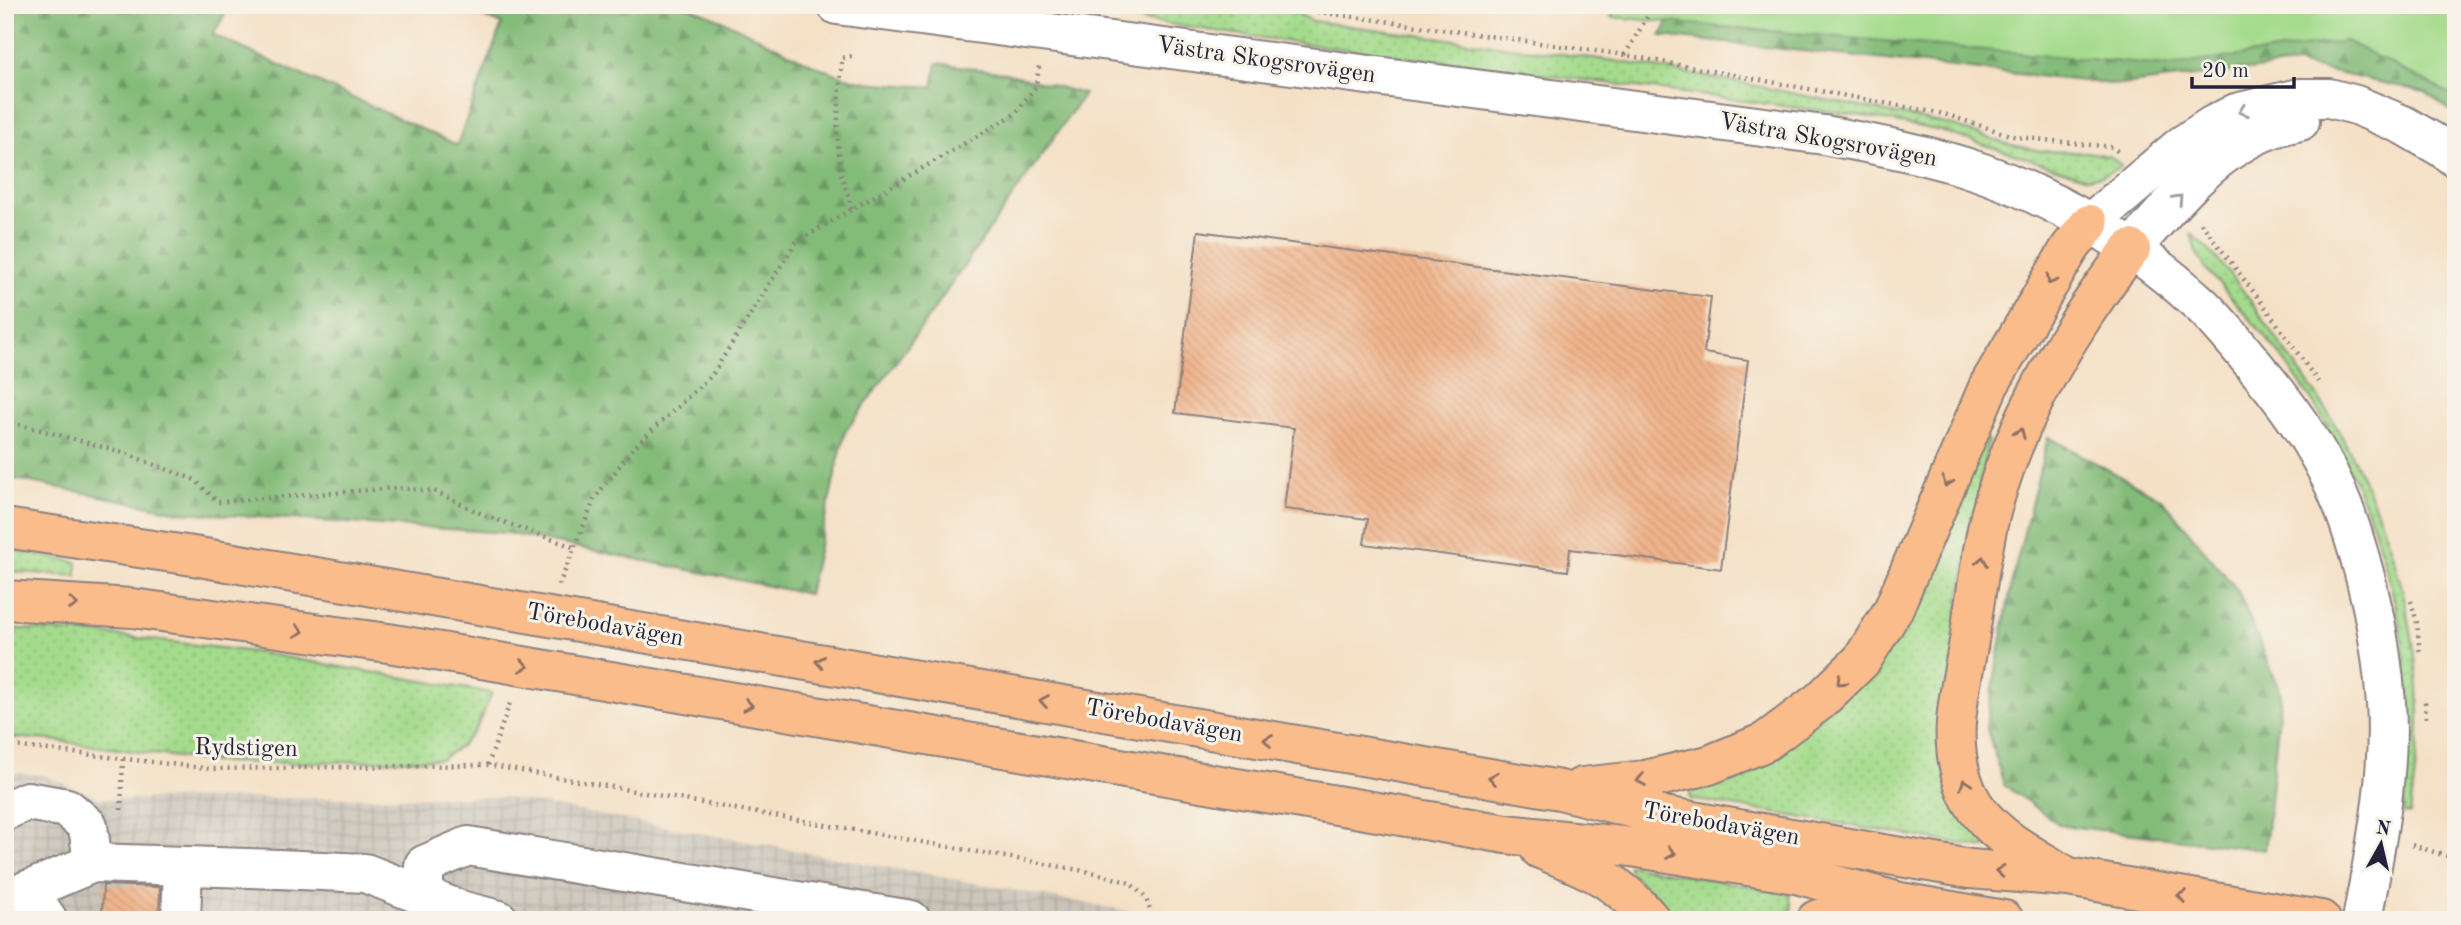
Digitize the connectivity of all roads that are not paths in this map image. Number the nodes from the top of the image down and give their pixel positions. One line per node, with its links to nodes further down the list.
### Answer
1 (837, 5): 4 (street, Västra Skogsrovägen)
2 (2403, 125): 3 (street); 4 (street, one-way to 4); 5 (street, one-way to 2)
3 (2456, 158)
4 (2089, 224): 5 (street, Västra Skogsrovägen); 8 (highway, one-way to 8)
5 (2131, 249): 13 (highway, one-way to 5); 24 (street, Västra Skogsrovägen)
6 (5, 528): 8 (highway, Törebodavägen, one-way to 6)
7 (5, 600): 10 (highway, Törebodavägen, one-way to 10)
8 (1560, 790): 13 (highway, Törebodavägen, one-way to 8)
9 (5, 811): 11 (street)
10 (1506, 834): 15 (highway, Törebodavägen, one-way to 15); 20 (highway)
11 (93, 863): 12 (street); 16 (street)
12 (183, 866): 14 (street); 18 (street)
13 (2068, 877): 23 (highway, Törebodavägen, one-way to 13)
14 (424, 896): 17 (street); 19 (street)
15 (1900, 902): 21 (highway); 22 (highway, Törebodavägen)
16 (26, 903)
17 (496, 919)
18 (181, 920)
19 (911, 920)
20 (1651, 920)
21 (1816, 920)
22 (2004, 920)
23 (2321, 920)
24 (2362, 920)

